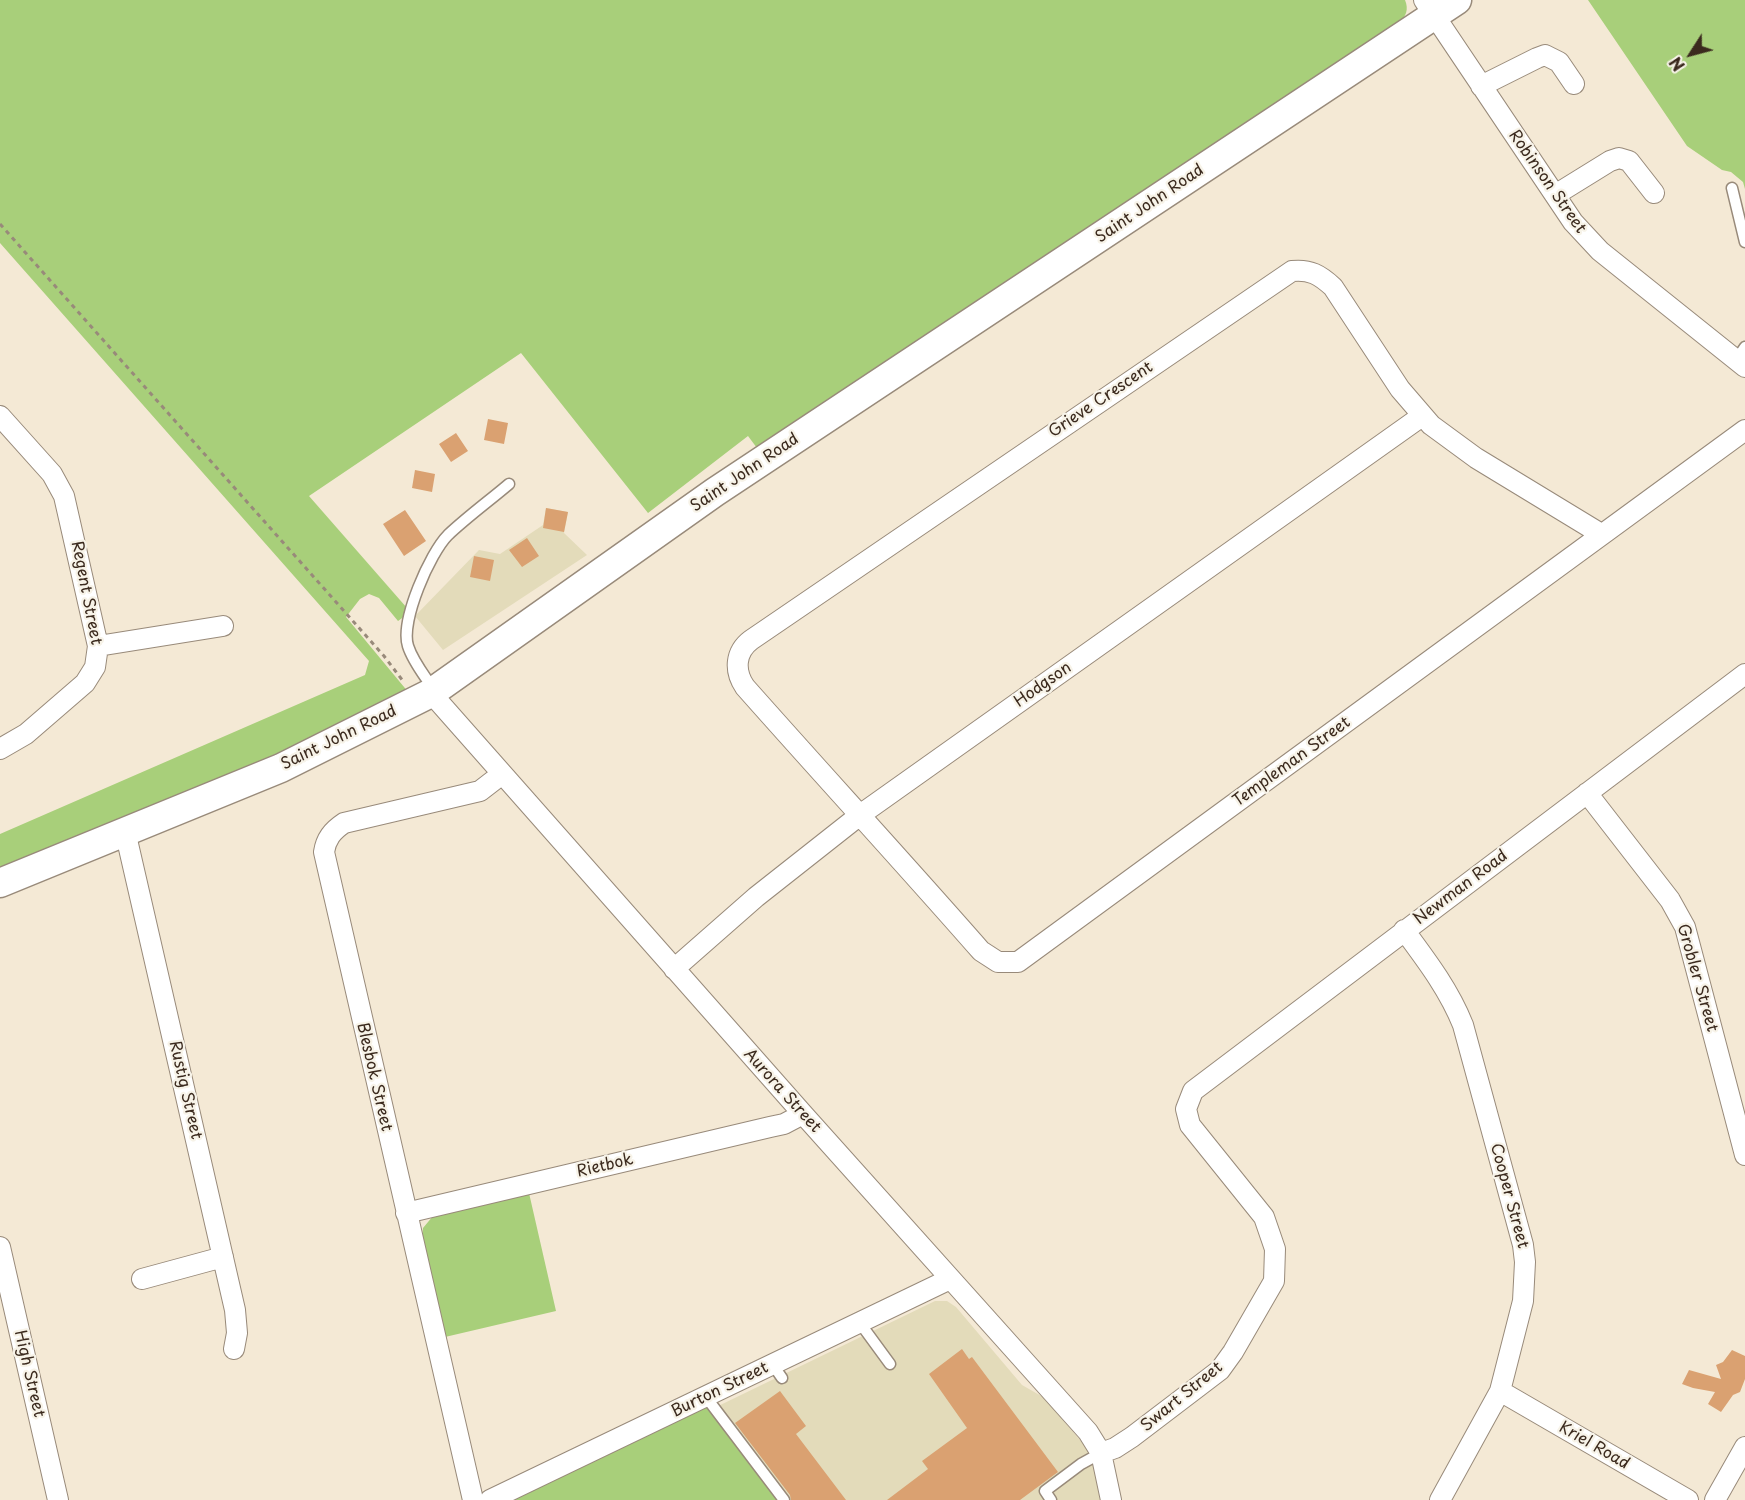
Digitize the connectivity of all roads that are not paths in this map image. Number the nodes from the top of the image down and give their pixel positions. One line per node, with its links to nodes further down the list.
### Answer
1 (1457, 0): 2 (main road, Saint John Road)
2 (1429, 8): 4 (street, Robinson Street); 18 (main road, Saint John Road)
3 (1574, 84): 4 (street)
4 (1481, 86): 7 (street, Robinson Street)
5 (1732, 188): 8 (lane)
6 (1654, 193): 7 (street)
7 (1555, 195): 9 (street, Robinson Street)
8 (1745, 242)
9 (1742, 358)
10 (0, 416): 16 (street, Regent Street)
11 (1422, 416): 14 (street, Grieve Crescent); 22 (street, Hodgson); 22 (street, Grieve Crescent)
12 (1745, 430): 14 (street, Templeman Street)
13 (509, 484): 18 (lane)
14 (1602, 534): 22 (street, Templeman Street)
15 (223, 626): 16 (street)
16 (98, 646): 19 (street, Regent Street)
17 (1745, 674): 21 (street, Newman Road)
18 (427, 694): 20 (street, Aurora Street); 23 (main road, Saint John Road)
19 (0, 749)
20 (502, 774): 26 (street, Aurora Street); 30 (street, Blesbok Street)
21 (1587, 793): 25 (street, Newman Road); 29 (street, Grobler Street)
22 (860, 815): 26 (street, Hodgson)
23 (125, 831): 24 (main road, Saint John Road); 32 (street, Rustig Street)
24 (0, 883)
25 (1404, 930): 27 (street, Newman Road); 39 (street, Cooper Street)
26 (674, 969): 28 (street, Aurora Street)
27 (1186, 1109): 42 (street, Swart Street)
28 (803, 1114): 30 (street, Rietbok); 34 (street, Aurora Street)
29 (1745, 1155)
30 (406, 1213): 44 (street, Blesbok Street)
31 (0, 1247): 35 (street, High Street)
32 (223, 1257): 33 (street); 37 (street, Rustig Street)
33 (142, 1279)
34 (950, 1280): 36 (street, Burton Street); 42 (street, Aurora Street)
35 (7, 1306): 43 (street, High Street)
36 (860, 1323): 38 (lane); 40 (street, Burton Street)
37 (234, 1349)
38 (890, 1364)
39 (1500, 1391): 49 (street, Cooper Street); 50 (street, Kriel Road)
40 (706, 1397): 45 (street, Burton Street); 46 (lane)
41 (1745, 1447): 51 (street)
42 (1101, 1453): 47 (lane); 48 (street, Aurora Street)
43 (58, 1500)
44 (473, 1500)
45 (490, 1500)
46 (784, 1500)
47 (1051, 1500)
48 (1111, 1500)
49 (1440, 1500)
50 (1688, 1500)
51 (1715, 1500)

